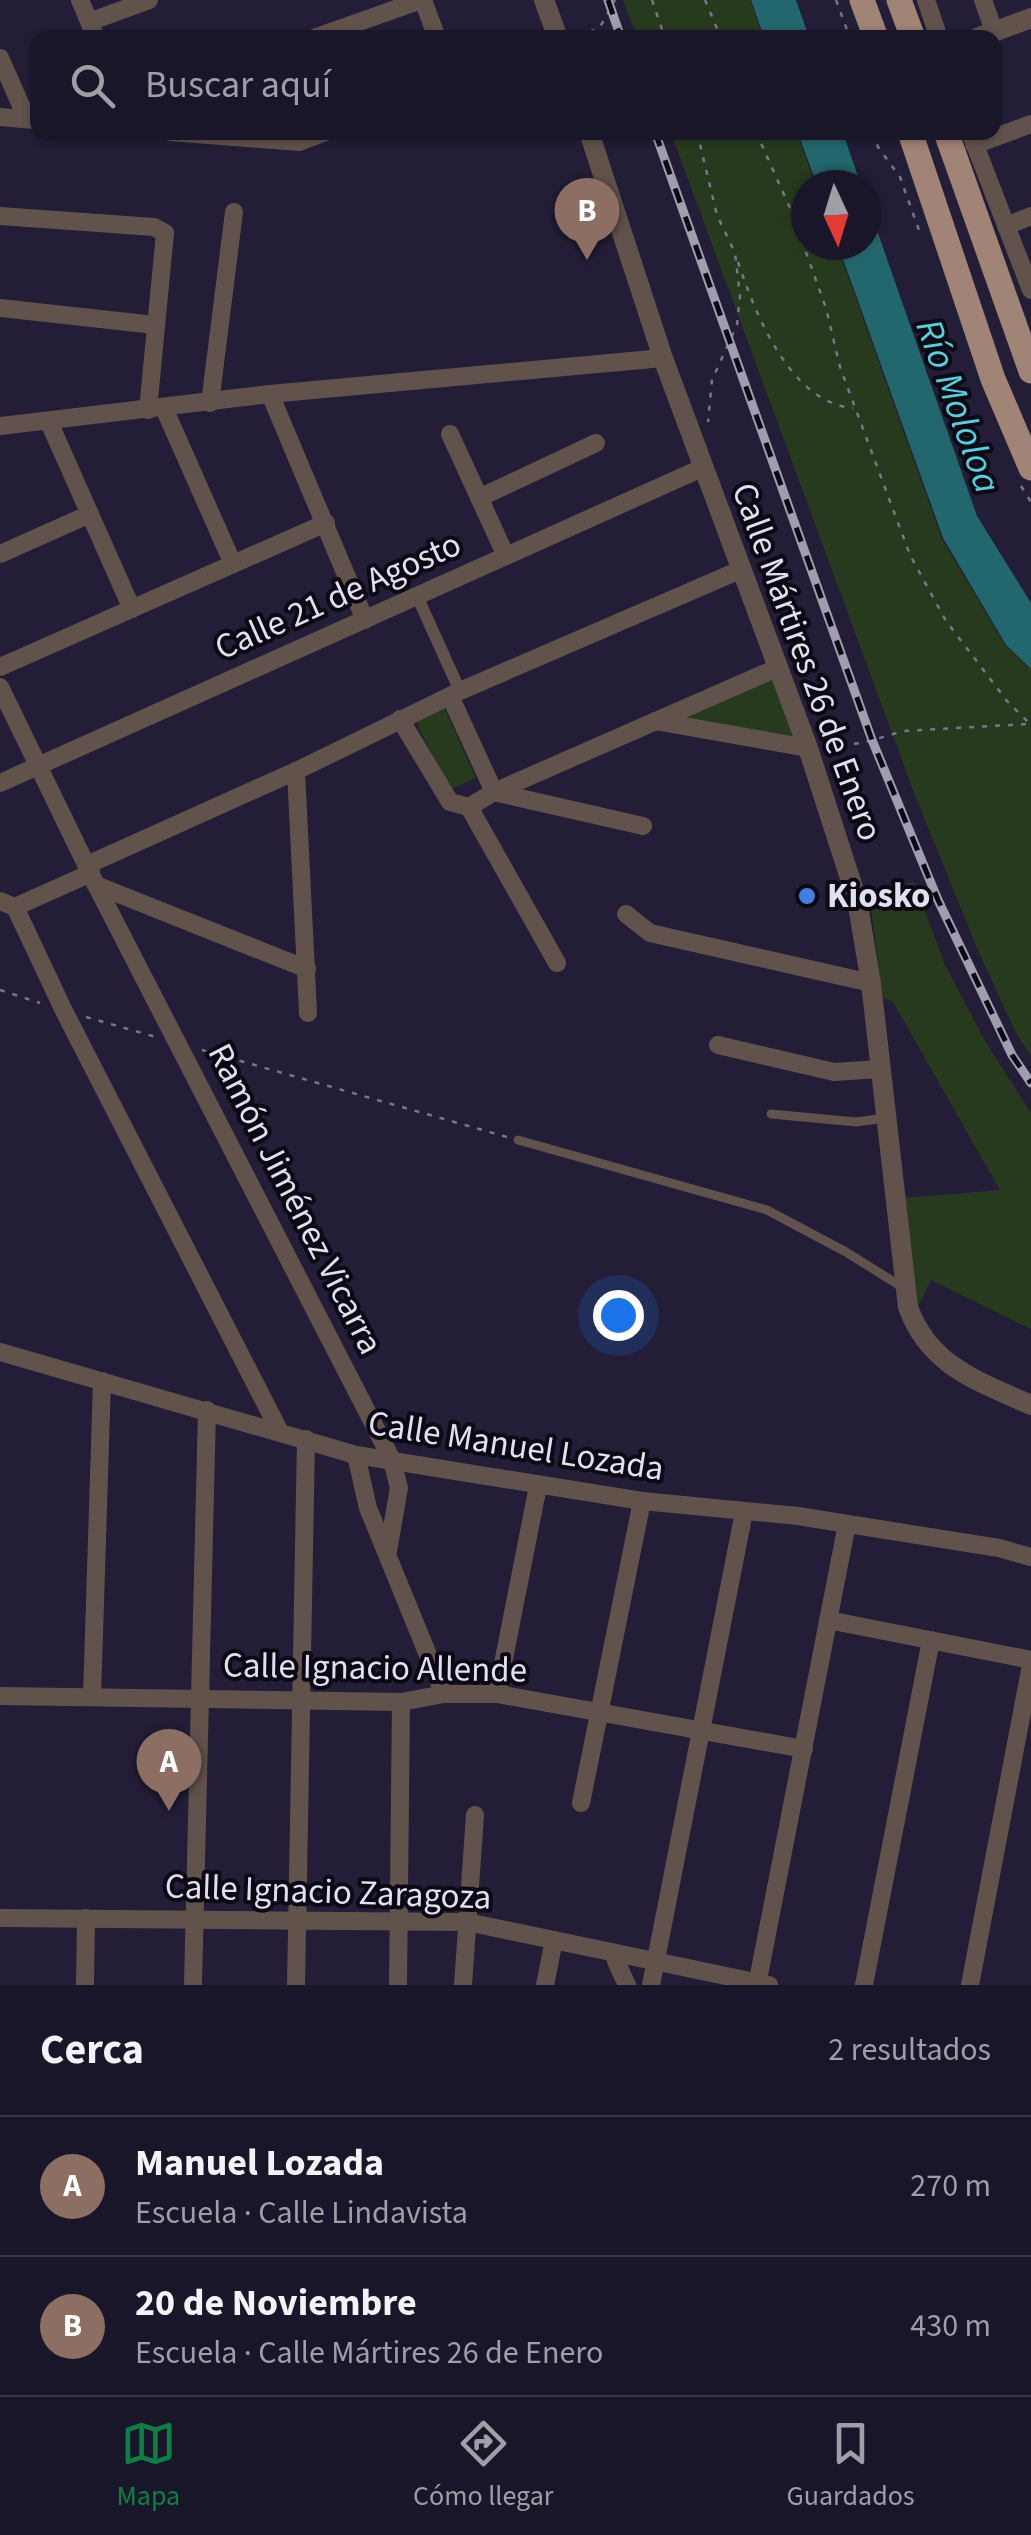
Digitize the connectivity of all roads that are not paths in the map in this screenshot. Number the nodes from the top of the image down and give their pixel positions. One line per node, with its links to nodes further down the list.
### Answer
1 (80, 0): 10 (street)
2 (150, 0): 10 (street)
3 (422, 0): 11 (street); 12 (street)
4 (544, 0): 13 (street)
5 (862, 0): 14 (main road)
6 (899, 0): 15 (main road)
7 (926, 0): 16 (street)
8 (983, 0): 17 (street)
9 (1031, 18): 18 (street)
10 (93, 30)
11 (337, 30)
12 (434, 30)
13 (555, 30)
14 (873, 30)
15 (910, 30)
16 (936, 30)
17 (986, 30)
18 (997, 30)
19 (0, 58): 20 (street)
20 (30, 116)
21 (0, 117): 22 (street)
22 (30, 120)
23 (1031, 124): 24 (street)
24 (1001, 132)
25 (273, 140): 26 (street)
26 (304, 140)
27 (592, 140): 38 (street, Calle Mártires 26 de Enero)
28 (913, 140): 48 (main road)
29 (949, 140): 39 (main road)
30 (972, 140): 34 (street)
31 (234, 212): 41 (street)
32 (0, 216): 37 (street)
33 (1031, 216): 34 (street)
34 (1006, 226): 35 (street)
35 (1031, 290)
36 (0, 308): 37 (street)
37 (155, 325): 42 (street)
38 (663, 358): 40 (street); 47 (street, Calle Mártires 26 de Enero)
39 (1031, 371)
40 (270, 394): 41 (street); 51 (street)
41 (210, 403): 42 (street)
42 (156, 409): 43 (street); 54 (street)
43 (49, 422): 44 (street); 50 (street)
44 (0, 426)
45 (450, 434): 49 (street)
46 (596, 443): 49 (street)
47 (702, 468): 53 (street, Calle 21 de Agosto); 55 (street, Calle Mártires 26 de Enero)
48 (1031, 468)
49 (479, 498): 53 (street)
50 (90, 514): 52 (street); 57 (street)
51 (326, 524): 54 (street); 58 (street)
52 (0, 554)
53 (506, 556): 56 (street, Calle 21 de Agosto)
54 (233, 564): 57 (street)
55 (740, 570): 60 (street, Calle Mártires 26 de Enero); 62 (street)
56 (417, 596): 58 (street, Calle 21 de Agosto); 62 (street)
57 (132, 608): 59 (street)
58 (366, 620): 66 (street, Calle 21 de Agosto)
59 (0, 667)
60 (777, 668): 64 (street); 65 (street, Calle Mártires 26 de Enero)
61 (0, 687): 66 (street, Ramón Jiménez Vicarra)
62 (455, 693): 63 (street); 69 (street)
63 (400, 719): 67 (street); 70 (street)
64 (654, 721): 65 (street); 69 (street)
65 (808, 748): 77 (street, Calle Mártires 26 de Enero)
66 (38, 766): 68 (street, Calle 21 de Agosto); 72 (street, Ramón Jiménez Vicarra)
67 (296, 771): 72 (street); 76 (street)
68 (0, 783)
69 (494, 792): 70 (street); 71 (street)
70 (469, 808): 75 (street)
71 (642, 826)
72 (91, 874): 73 (street); 76 (street); 92 (street, Ramón Jiménez Vicarra)
73 (8, 904): 89 (street)
74 (626, 914): 77 (street)
75 (556, 963)
76 (307, 969): 78 (street)
77 (871, 983): 80 (street, Calle Mártires 26 de Enero)
78 (308, 1013)
79 (718, 1045): 80 (street)
80 (880, 1070): 82 (street, Calle Mártires 26 de Enero)
81 (771, 1114): 82 (lane)
82 (885, 1118): 84 (street, Calle Mártires 26 de Enero)
83 (518, 1140): 84 (lane)
84 (904, 1288): 87 (street, Calle Mártires 26 de Enero)
85 (0, 1352): 86 (street, Calle Manuel Lozada)
86 (102, 1381): 88 (street, Calle Manuel Lozada); 105 (street)
87 (1031, 1405)
88 (207, 1410): 89 (street, Calle Manuel Lozada); 106 (street)
89 (280, 1432): 90 (street, Calle Manuel Lozada)
90 (306, 1439): 91 (street, Calle Manuel Lozada); 107 (street)
91 (356, 1455): 92 (street, Calle Manuel Lozada); 97 (street)
92 (392, 1460): 93 (street, Calle Manuel Lozada); 97 (street, Ramón Jiménez Vicarra)
93 (538, 1486): 94 (street, Calle Manuel Lozada); 103 (street)
94 (642, 1502): 95 (street, Calle Manuel Lozada); 109 (street)
95 (744, 1512): 96 (street, Calle Manuel Lozada); 110 (street)
96 (846, 1524): 98 (street, Calle Manuel Lozada); 99 (street)
97 (388, 1551): 102 (street)
98 (1031, 1557)
99 (828, 1620): 100 (street); 111 (street)
100 (931, 1640): 101 (street); 132 (street)
101 (1031, 1662): 133 (street)
102 (444, 1694): 103 (street, Calle Ignacio Allende); 108 (street, Calle Ignacio Allende)
103 (497, 1694): 109 (street, Calle Ignacio Allende)
104 (0, 1696): 105 (street, Calle Ignacio Allende)
105 (92, 1698): 106 (street, Calle Ignacio Allende)
106 (200, 1699): 107 (street, Calle Ignacio Allende); 116 (street)
107 (301, 1700): 108 (street, Calle Ignacio Allende); 117 (street)
108 (401, 1702): 118 (street)
109 (598, 1712): 110 (street, Calle Ignacio Allende); 112 (street)
110 (701, 1730): 111 (street, Calle Ignacio Allende); 122 (street)
111 (804, 1749): 123 (street)
112 (581, 1803)
113 (475, 1814): 119 (street)
114 (0, 1918): 115 (street, Calle Ignacio Zaragoza)
115 (86, 1918): 116 (street, Calle Ignacio Zaragoza); 124 (street)
116 (195, 1920): 117 (street, Calle Ignacio Zaragoza); 125 (street)
117 (297, 1920): 118 (street, Calle Ignacio Zaragoza); 126 (street)
118 (399, 1922): 119 (street, Calle Ignacio Zaragoza); 127 (street)
119 (467, 1922): 120 (street, Calle Ignacio Zaragoza); 128 (street)
120 (554, 1940): 121 (street, Calle Ignacio Zaragoza); 129 (street)
121 (615, 1953): 122 (street, Calle Ignacio Zaragoza); 130 (street)
122 (655, 1961): 123 (street, Calle Ignacio Zaragoza); 131 (street)
123 (761, 1984)
124 (85, 1985)
125 (193, 1985)
126 (296, 1985)
127 (398, 1985)
128 (463, 1985)
129 (545, 1985)
130 (627, 1985)
131 (650, 1985)
132 (864, 1985)
133 (970, 1985)

